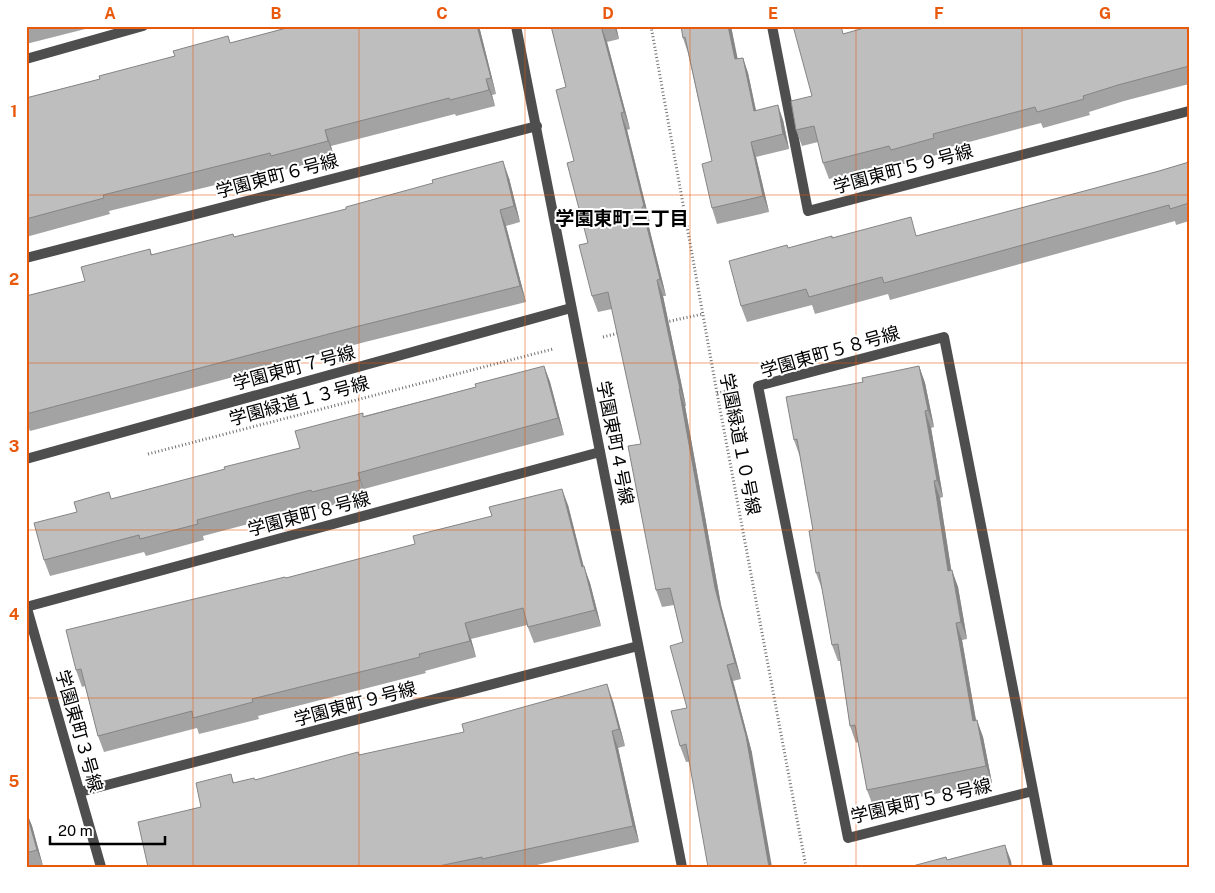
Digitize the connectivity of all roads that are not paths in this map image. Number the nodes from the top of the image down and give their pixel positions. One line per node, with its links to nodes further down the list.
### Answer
1 (143, 26): 4 (street)
2 (516, 26): 6 (street, 学園東町４号線)
3 (772, 26): 5 (street, 学園東町５９号線)
4 (26, 59)
5 (1189, 111)
6 (537, 126): 7 (street, 学園東町６号線); 8 (street, 学園東町４号線)
7 (26, 258)
8 (571, 308): 9 (street, 学園東町４号線); 10 (street, 学園東町７号線)
9 (600, 452): 11 (street, 学園東町８号線); 12 (street, 学園東町４号線)
10 (26, 459)
11 (26, 606): 14 (street, 学園東町３号線)
12 (638, 646): 14 (street, 学園東町９号線); 16 (street, 学園東町４号線)
13 (1033, 791): 13 (street, 学園東町５８号線); 17 (street, 学園東町５８号線)
14 (80, 792): 15 (street, 学園東町３号線)
15 (101, 867)
16 (682, 867)
17 (1048, 867)

